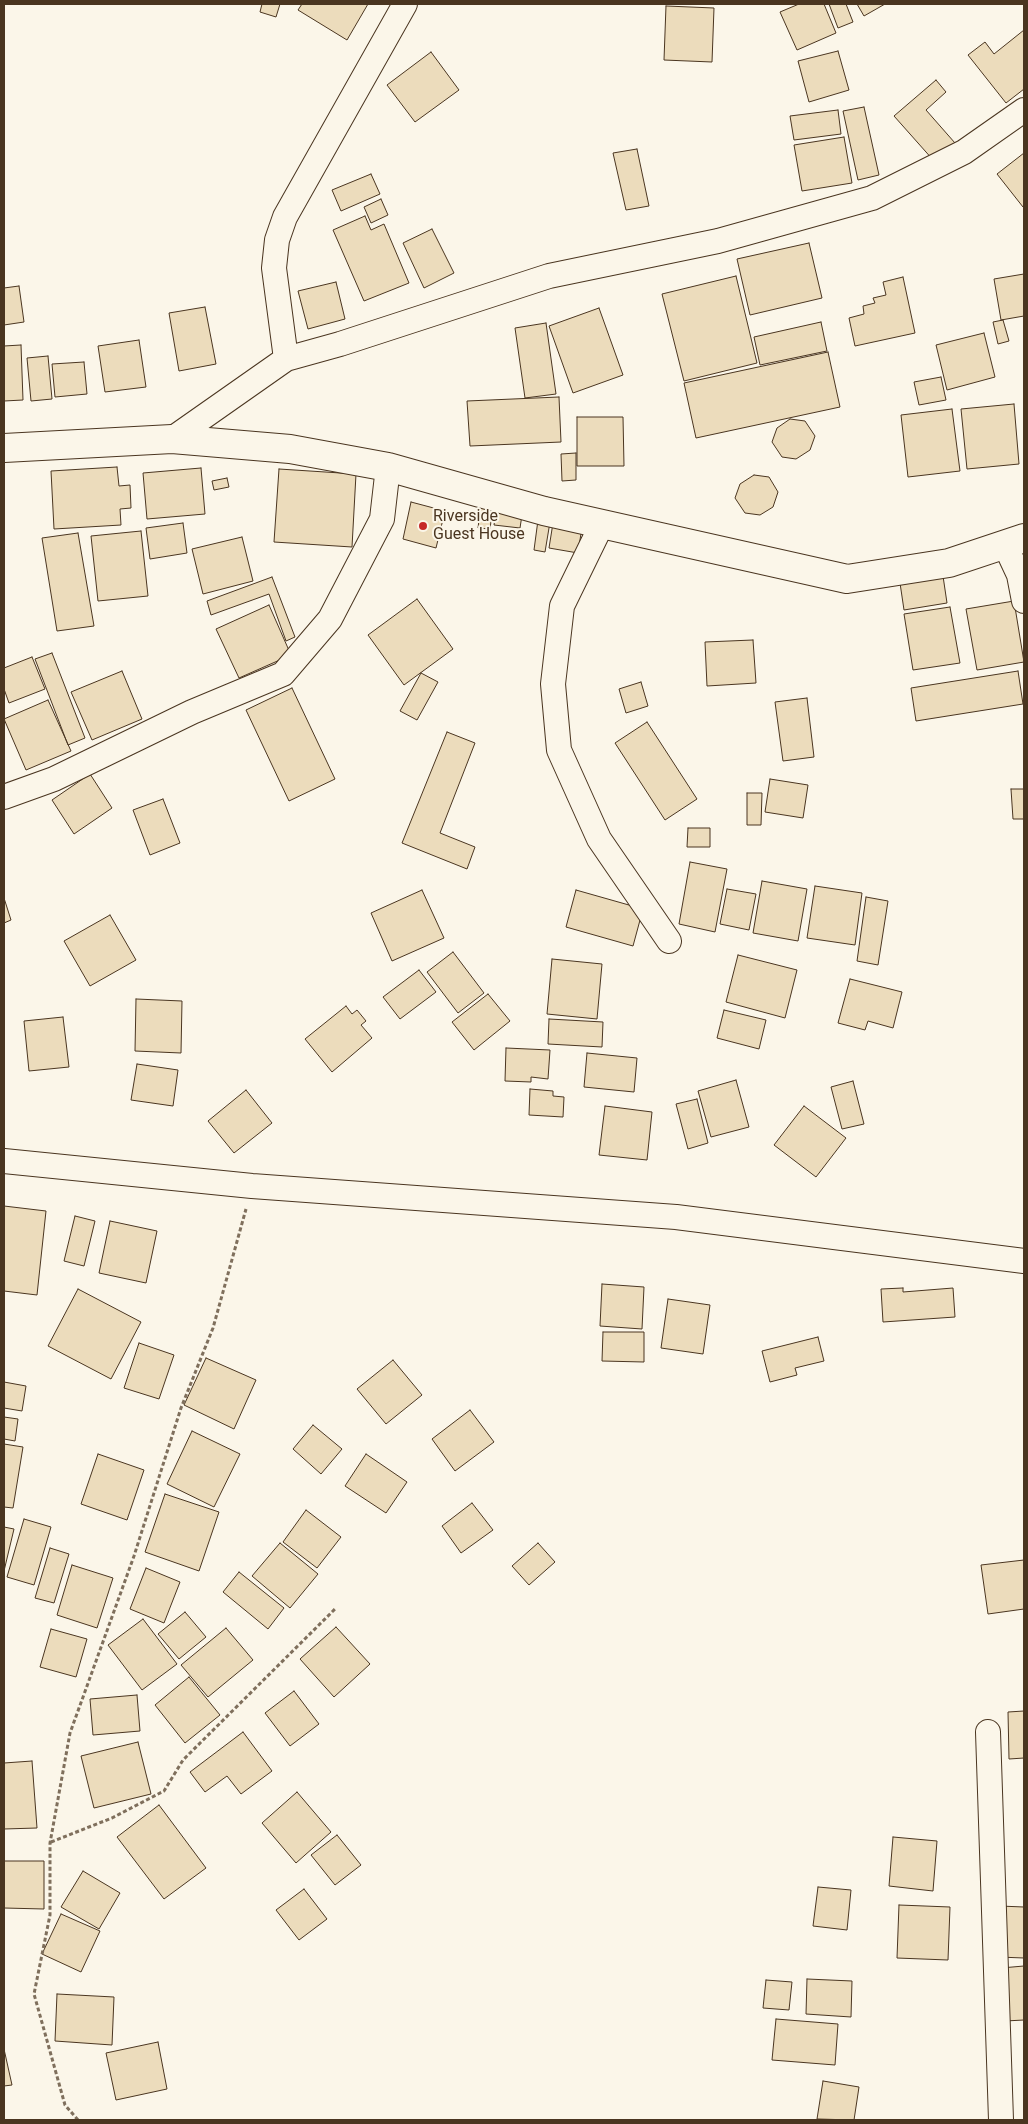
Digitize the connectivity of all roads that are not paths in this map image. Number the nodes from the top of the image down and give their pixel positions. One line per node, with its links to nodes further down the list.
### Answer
1 (405, 4): 3 (street)
2 (1024, 110): 3 (street)
3 (286, 359): 4 (street)
4 (172, 439): 5 (street); 6 (street)
5 (4, 448)
6 (388, 467): 7 (street); 10 (street)
7 (602, 524): 8 (street); 11 (street)
8 (1015, 542): 9 (street)
9 (1024, 601)
10 (4, 797)
11 (669, 941)
12 (4, 1161): 13 (street)
13 (1024, 1261)
14 (988, 1732): 15 (street)
15 (1001, 2120)

